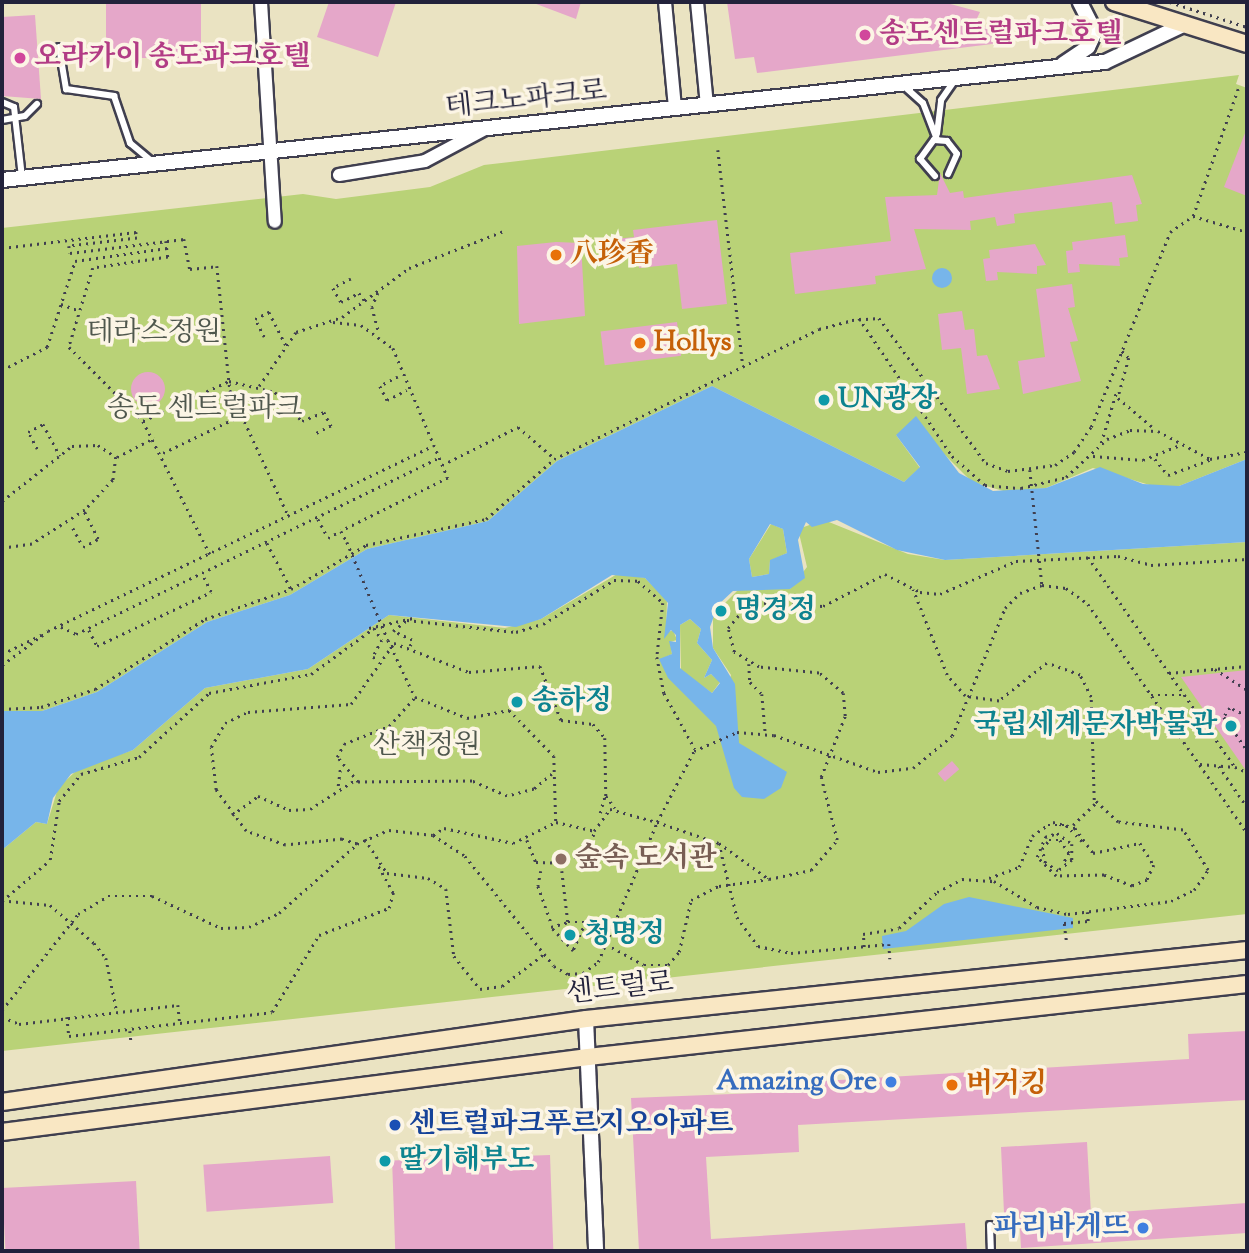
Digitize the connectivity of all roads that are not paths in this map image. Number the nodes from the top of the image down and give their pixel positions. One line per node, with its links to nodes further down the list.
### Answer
1 (261, 2): 20 (street)
2 (665, 2): 15 (street)
3 (697, 2): 14 (street)
4 (1080, 2): 9 (street)
5 (1114, 2): 6 (main road)
6 (1185, 24): 7 (main road); 9 (street, 테크노파크로)
7 (1247, 44)
8 (59, 47): 21 (lane)
9 (1055, 68): 10 (street, 테크노파크로)
10 (959, 78): 11 (street, 테크노파크로); 19 (lane)
11 (896, 85): 14 (street, 테크노파크로); 19 (lane)
12 (2, 102): 16 (lane)
13 (37, 104): 16 (lane)
14 (707, 105): 15 (street, 테크노파크로)
15 (675, 108): 18 (street, 테크노파크로)
16 (15, 118): 17 (lane); 25 (lane)
17 (2, 120)
18 (485, 128): 20 (street, 테크노파크로); 23 (street)
19 (937, 139): 22 (lane); 24 (lane)
20 (270, 151): 21 (street, 테크노파크로); 27 (street)
21 (168, 162): 25 (street, 테크노파크로)
22 (948, 174)
23 (339, 175)
24 (935, 176)
25 (22, 178): 26 (street, 테크노파크로)
26 (2, 180)
27 (275, 222)
28 (1247, 950): 30 (main road, 센트럴로)
29 (1247, 984): 31 (main road)
30 (586, 1019): 31 (street); 32 (main road, 센트럴로)
31 (588, 1057): 33 (main road); 35 (street)
32 (2, 1102)
33 (2, 1132)
34 (990, 1225): 36 (lane)
35 (596, 1251)
36 (991, 1251)

